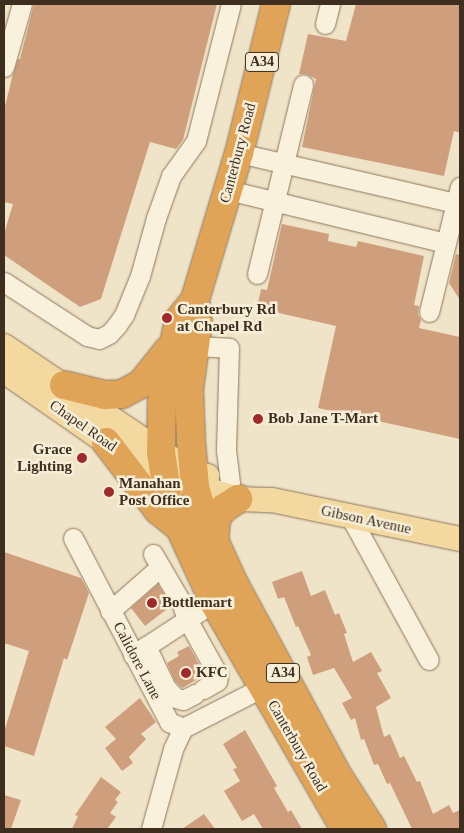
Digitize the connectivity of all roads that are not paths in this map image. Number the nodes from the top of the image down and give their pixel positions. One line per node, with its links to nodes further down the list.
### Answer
1 (22, 4): 6 (street)
2 (231, 4): 15 (street)
3 (276, 4): 8 (highway, Canterbury Road / A34)
4 (330, 4): 5 (street)
5 (325, 24)
6 (4, 67)
7 (303, 85): 9 (street)
8 (239, 152): 9 (street); 10 (highway, Canterbury Road / A34)
9 (285, 162): 11 (street); 12 (street)
10 (228, 190): 12 (street); 17 (highway, Canterbury Road / A34)
11 (458, 195): 13 (street)
12 (275, 202): 13 (street); 14 (street)
13 (446, 243): 16 (street)
14 (258, 274)
15 (4, 282)
16 (429, 312)
17 (184, 345): 20 (highway); 22 (highway, Canterbury Road / A34); 23 (highway, Canterbury Road / A34); 24 (street)
18 (4, 346): 20 (main road, Chapel Road)
19 (4, 371): 21 (main road, Chapel Road)
20 (64, 386): 22 (main road, Chapel Road)
21 (106, 442): 22 (main road, Chapel Road); 26 (highway)
22 (163, 464): 23 (main road, Gibson Avenue); 26 (highway, Canterbury Road / A34)
23 (194, 479): 24 (main road, Gibson Avenue); 29 (highway, Canterbury Road / A34)
24 (234, 491): 25 (main road, Gibson Avenue); 29 (highway)
25 (350, 516): 28 (main road, Gibson Avenue); 34 (street)
26 (180, 528): 30 (highway, Canterbury Road / A34)
27 (74, 538): 31 (street, Calidore Lane)
28 (460, 540)
29 (214, 543): 41 (highway, Canterbury Road / A34)
30 (214, 602): 32 (street); 35 (highway, Canterbury Road / A34)
31 (110, 611): 32 (street); 33 (street, Calidore Lane)
32 (187, 619): 33 (street); 36 (street)
33 (140, 651): 36 (street); 38 (street, Calidore Lane)
34 (429, 660)
35 (263, 687): 37 (street); 40 (highway, Canterbury Road / A34)
36 (196, 693): 37 (street)
37 (201, 720): 38 (street)
38 (183, 728): 39 (street)
39 (151, 829)
40 (345, 829)
41 (372, 829)

